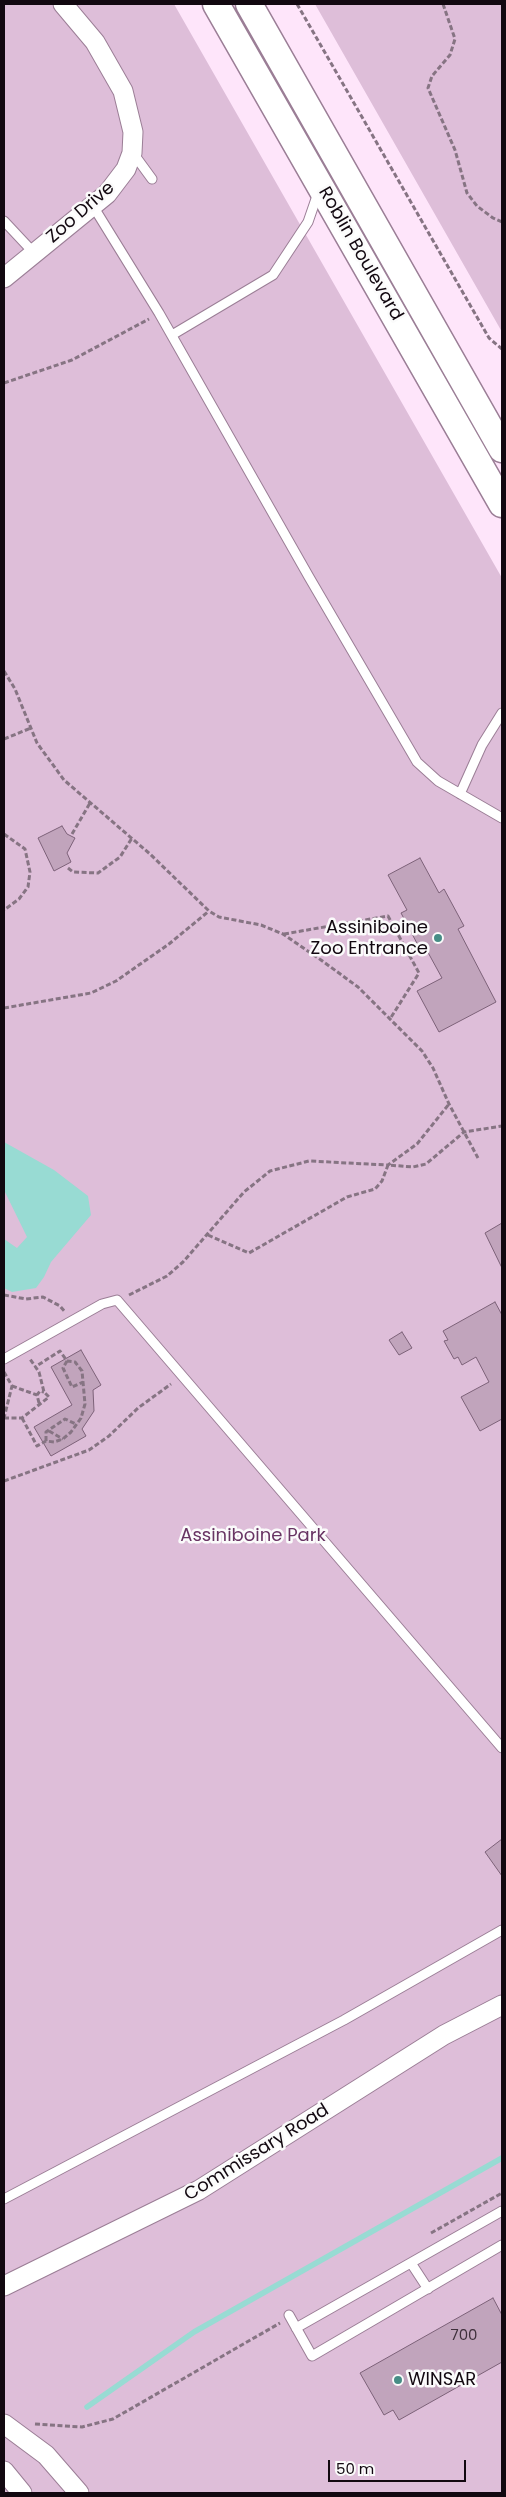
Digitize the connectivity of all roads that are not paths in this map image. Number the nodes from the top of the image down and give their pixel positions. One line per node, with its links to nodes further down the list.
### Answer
1 (63, 4): 4 (street, Zoo Drive)
2 (216, 4): 6 (main road, Roblin Boulevard)
3 (249, 4): 12 (main road, Roblin Boulevard)
4 (132, 153): 5 (lane); 7 (street, Zoo Drive)
5 (152, 179)
6 (321, 186): 11 (lane); 13 (main road, Roblin Boulevard)
7 (93, 206): 9 (street, Zoo Drive); 11 (lane)
8 (4, 221): 9 (lane)
9 (34, 253): 10 (street, Zoo Drive)
10 (4, 278)
11 (172, 335): 15 (lane)
12 (502, 449)
13 (502, 504)
14 (502, 713): 15 (lane)
15 (460, 794): 16 (lane)
16 (502, 818)
17 (4, 1359): 18 (lane)
18 (502, 1748)
19 (502, 1930): 21 (lane)
20 (502, 2005): 25 (street, Commissary Road)
21 (4, 2199)
22 (502, 2211): 24 (lane)
23 (502, 2245): 26 (lane)
24 (411, 2263): 26 (lane); 28 (lane)
25 (4, 2286)
26 (428, 2289): 28 (lane)
27 (289, 2315): 28 (lane)
28 (296, 2328)
29 (10, 2428): 32 (street)
30 (4, 2471): 31 (street)
31 (22, 2493)
32 (79, 2493)

